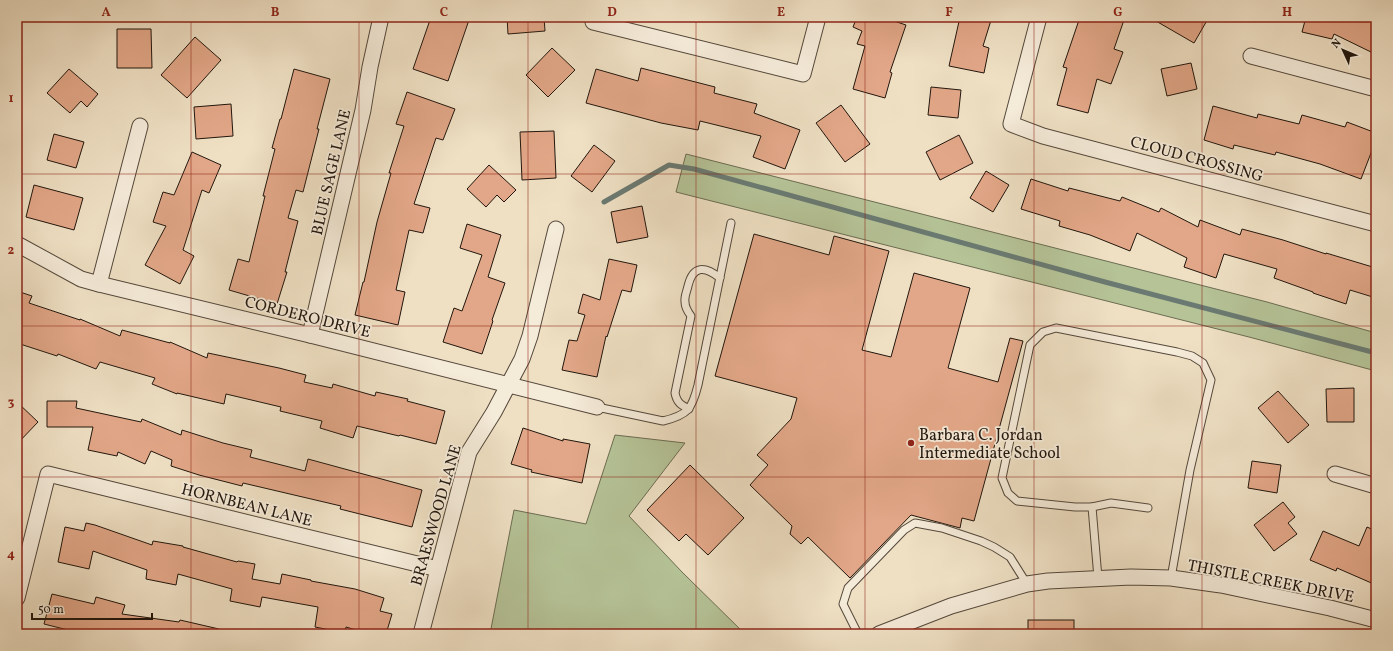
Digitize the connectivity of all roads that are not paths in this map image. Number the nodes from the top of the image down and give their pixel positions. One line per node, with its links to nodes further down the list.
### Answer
1 (381, 17): 14 (street, BLUE SAGE LANE)
2 (818, 17): 4 (street)
3 (1039, 17): 9 (street, CLOUD CROSSING)
4 (593, 19)
5 (1250, 56): 6 (street)
6 (1376, 89)
7 (140, 126): 13 (street)
8 (730, 223): 12 (lane)
9 (1376, 224)
10 (556, 229): 15 (street, BRAESWOOD LANE)
11 (17, 244): 13 (street, CORDERO DRIVE)
12 (720, 278): 17 (lane); 17 (lane)
13 (99, 284): 14 (street, CORDERO DRIVE)
14 (310, 335): 15 (street, CORDERO DRIVE)
15 (509, 384): 16 (street, CORDERO DRIVE); 22 (street, BRAESWOOD LANE)
16 (597, 406): 17 (lane)
17 (689, 409)
18 (1335, 474): 19 (street)
19 (1376, 486)
20 (1092, 507): 21 (lane); 23 (lane); 24 (lane)
21 (1148, 508)
22 (438, 569): 26 (street, HORNBEAN LANE); 28 (street, BRAESWOOD LANE)
23 (1098, 578): 24 (street, THISTLE CREEK DRIVE); 25 (street, THISTLE CREEK DRIVE)
24 (1171, 578): 27 (street, THISTLE CREEK DRIVE)
25 (1027, 584): 29 (lane); 30 (street, THISTLE CREEK DRIVE)
26 (17, 598)
27 (1376, 620)
28 (421, 634)
29 (858, 634)
30 (879, 634)

